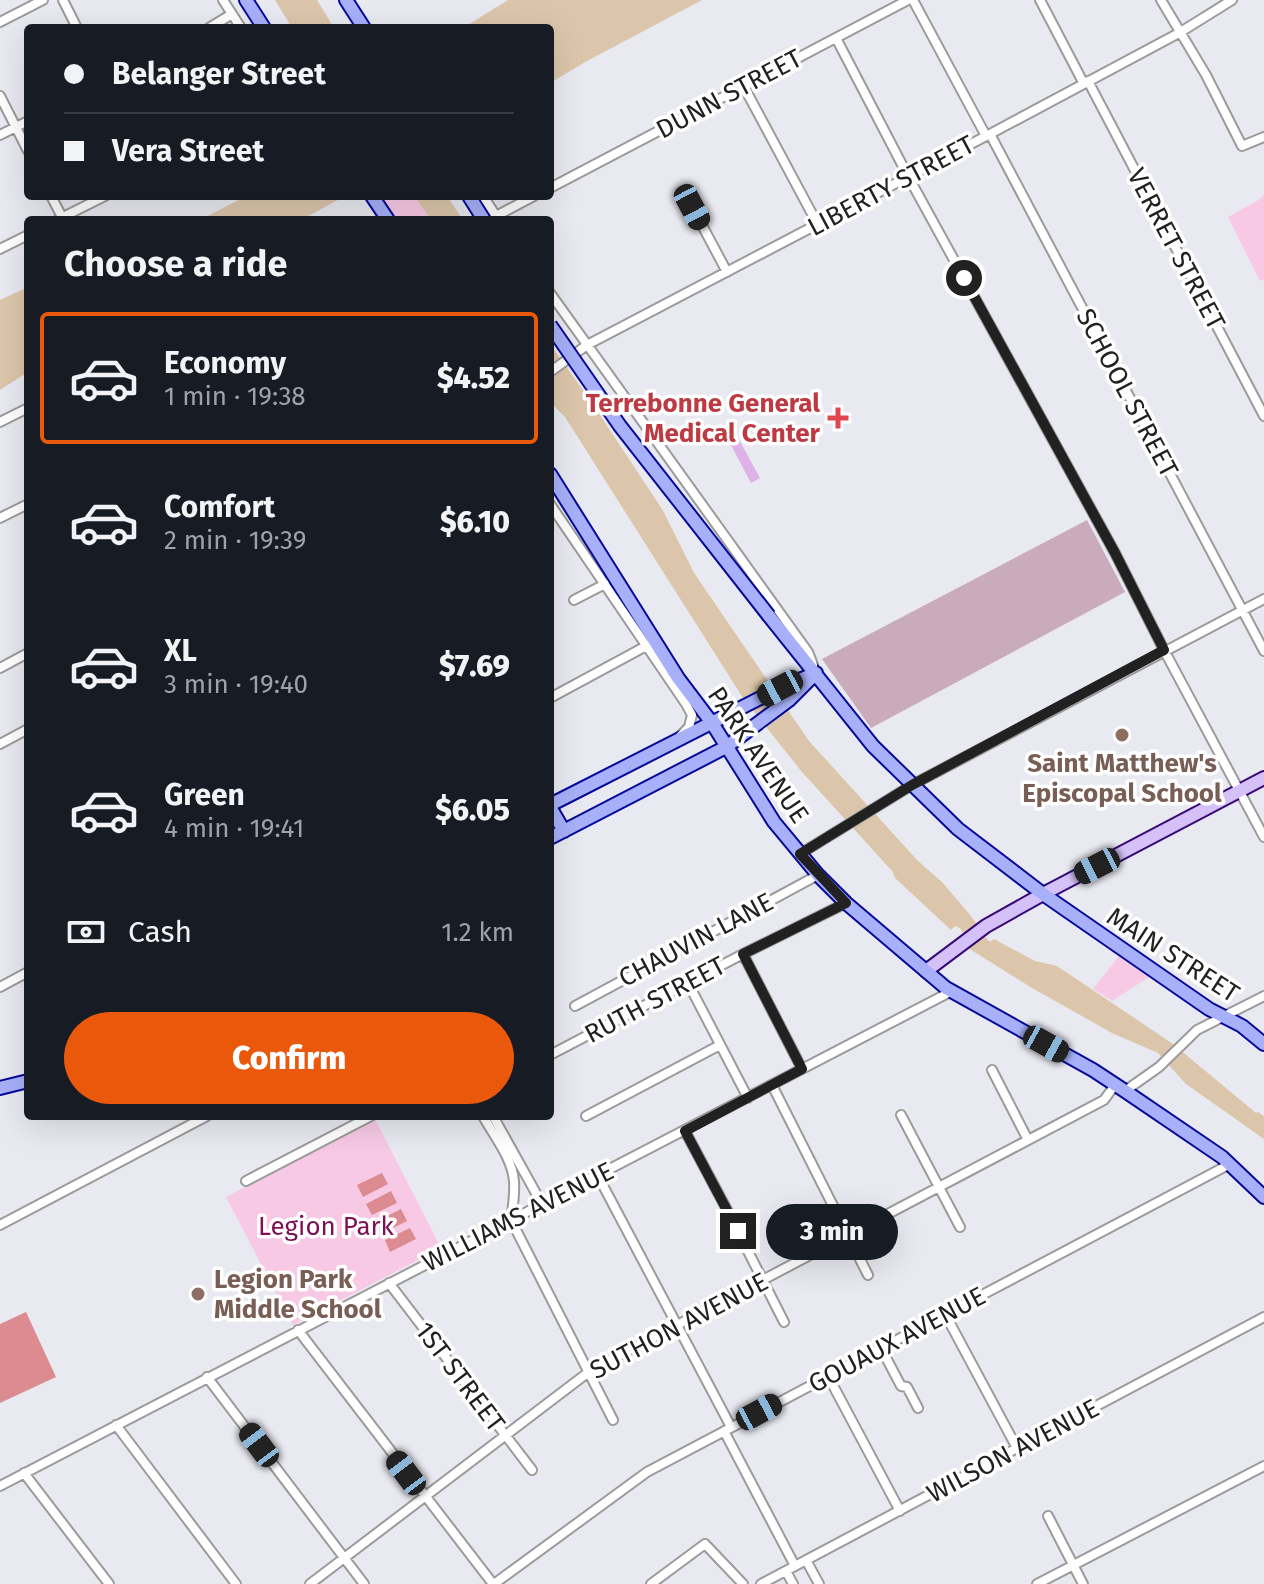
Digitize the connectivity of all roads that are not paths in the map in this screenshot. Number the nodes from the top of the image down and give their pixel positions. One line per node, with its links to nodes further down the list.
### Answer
1 (43, 0): 11 (street)
2 (63, 0): 12 (street)
3 (223, 0): 10 (street)
4 (246, 0): 15 (main road)
5 (346, 0): 16 (main road)
6 (910, 0): 18 (street, DUNN STREET); 25 (street, SCHOOL STREET)
7 (1040, 0): 19 (street, VERRET STREET)
8 (1161, 0): 17 (street)
9 (1232, 0): 17 (street, LIBERTY STREET)
10 (232, 14): 13 (street); 14 (street)
11 (0, 22)
12 (75, 24)
13 (216, 24)
14 (238, 24)
15 (261, 24)
16 (361, 24)
17 (1179, 33): 19 (street, LIBERTY STREET); 26 (street)
18 (836, 38): 20 (street, DUNN STREET); 28 (street)
19 (1086, 82): 25 (street, LIBERTY STREET); 46 (street, VERRET STREET)
20 (744, 87): 29 (street, DUNN STREET); 37 (street)
21 (0, 96): 23 (street)
22 (24, 123): 23 (street)
23 (16, 127): 24 (street); 27 (street)
24 (0, 135)
25 (988, 135): 28 (street, LIBERTY STREET); 55 (street, SCHOOL STREET)
26 (1264, 137)
27 (24, 143)
28 (909, 178): 37 (street, LIBERTY STREET); 57 (street)
29 (554, 186)
30 (687, 197): 40 (street)
31 (97, 200): 34 (street)
32 (473, 200): 35 (main road)
33 (527, 200): 36 (street)
34 (66, 216)
35 (490, 216)
36 (498, 216)
37 (818, 225): 40 (street, LIBERTY STREET)
38 (24, 237): 39 (street)
39 (0, 249)
40 (727, 272): 43 (street, LIBERTY STREET)
41 (554, 299): 43 (street, MAIN STREET)
42 (554, 331): 61 (main road, MAIN STREET, bridge)
43 (587, 345): 44 (street, LIBERTY STREET); 61 (street, MAIN STREET)
44 (554, 369)
45 (24, 410): 47 (street)
46 (1264, 416)
47 (0, 422)
48 (554, 480): 63 (main road, PARK AVENUE)
49 (24, 506): 51 (street)
50 (554, 510): 52 (street)
51 (0, 518)
52 (605, 584): 54 (street); 56 (street)
53 (1264, 599): 55 (street)
54 (574, 600)
55 (1242, 610): 57 (street); 58 (street, SCHOOL STREET)
56 (648, 645): 62 (street); 65 (street)
57 (1164, 650): 69 (street); 70 (street)
58 (1264, 651)
59 (24, 655): 60 (street)
60 (0, 668)
61 (816, 673): 63 (main road); 67 (main road); 69 (main road, MAIN STREET)
62 (554, 696)
63 (712, 723): 65 (main road); 67 (main road, PARK AVENUE)
64 (24, 731): 66 (street)
65 (676, 740): 71 (main road)
66 (0, 744)
67 (726, 747): 73 (main road); 76 (main road, PARK AVENUE)
68 (1264, 778): 70 (main road)
69 (912, 785): 76 (street); 78 (main road, MAIN STREET)
70 (1240, 791): 75 (street); 78 (main road)
71 (554, 804)
72 (554, 813): 73 (main road)
73 (564, 831): 74 (main road)
74 (554, 836)
75 (1264, 837)
76 (800, 854): 77 (main road, PARK AVENUE)
77 (818, 875): 79 (main road, PARK AVENUE); 87 (street, CHAUVIN LANE)
78 (1043, 894): 81 (main road); 88 (main road, MAIN STREET)
79 (846, 903): 80 (street, RUTH STREET); 81 (main road, PARK AVENUE)
80 (743, 954): 83 (street, RUTH STREET); 92 (street)
81 (926, 971): 85 (main road, PARK AVENUE)
82 (24, 974): 84 (street)
83 (688, 983): 90 (street); 91 (street, RUTH STREET)
84 (0, 987)
85 (952, 991): 92 (street, WILLIAMS AVENUE); 97 (main road, PARK AVENUE)
86 (1264, 996): 88 (street, SUTHON AVENUE)
87 (575, 1006)
88 (1223, 1016): 89 (main road, MAIN STREET); 97 (street, SUTHON AVENUE)
89 (1264, 1044)
90 (720, 1045): 98 (street); 100 (street)
91 (554, 1053)
92 (802, 1069): 95 (street, WILLIAMS AVENUE)
93 (992, 1070): 106 (street)
94 (24, 1081): 96 (main road)
95 (772, 1085): 98 (street, WILLIAMS AVENUE); 117 (street)
96 (0, 1088)
97 (1120, 1088): 106 (street, SUTHON AVENUE); 108 (main road, PARK AVENUE)
98 (748, 1098): 105 (street, WILLIAMS AVENUE)
99 (901, 1115): 111 (street)
100 (586, 1116)
101 (199, 1120): 115 (street)
102 (363, 1120): 110 (street)
103 (486, 1120): 107 (street)
104 (495, 1120): 107 (street)
105 (685, 1131): 109 (street, WILLIAMS AVENUE); 119 (street)
106 (1028, 1140): 111 (street, SUTHON AVENUE)
107 (509, 1153): 113 (street); 114 (street)
108 (1230, 1164): 112 (main road, PARK AVENUE); 121 (street, GOUAUX AVENUE)
109 (598, 1176): 113 (street, WILLIAMS AVENUE); 124 (street)
110 (246, 1181)
111 (939, 1187): 116 (street); 117 (street, SUTHON AVENUE)
112 (1264, 1197)
113 (542, 1204): 114 (street, WILLIAMS AVENUE)
114 (511, 1220): 120 (street, WILLIAMS AVENUE); 127 (street)
115 (0, 1225)
116 (960, 1227)
117 (848, 1236): 118 (street); 119 (street, SUTHON AVENUE)
118 (868, 1275)
119 (763, 1281): 123 (street); 124 (street, SUTHON AVENUE)
120 (389, 1283): 125 (street, WILLIAMS AVENUE); 134 (street, 1ST STREET)
121 (945, 1314): 126 (street, GOUAUX AVENUE); 135 (street)
122 (1264, 1317): 135 (street, WILSON AVENUE)
123 (784, 1322)
124 (678, 1326): 127 (street, SUTHON AVENUE); 133 (street)
125 (298, 1330): 129 (street, WILLIAMS AVENUE); 140 (street)
126 (881, 1348): 128 (street, GOUAUX AVENUE); 130 (street)
127 (588, 1373): 131 (street); 134 (street, SUTHON AVENUE)
128 (828, 1376): 133 (street, GOUAUX AVENUE); 141 (street)
129 (207, 1377): 132 (street, WILLIAMS AVENUE); 143 (street)
130 (918, 1408)
131 (613, 1420)
132 (116, 1425): 138 (street, WILLIAMS AVENUE); 149 (street)
133 (728, 1429): 146 (street); 152 (street, GOUAUX AVENUE)
134 (505, 1435): 137 (street, 1ST STREET); 140 (street, SUTHON AVENUE)
135 (1017, 1448): 141 (street, WILSON AVENUE)
136 (1264, 1466): 145 (street)
137 (532, 1470)
138 (24, 1473): 139 (street, WILLIAMS AVENUE); 148 (street)
139 (0, 1486)
140 (425, 1497): 143 (street, SUTHON AVENUE); 152 (street)
141 (900, 1511): 144 (street, WILSON AVENUE)
142 (1048, 1516): 145 (street)
143 (344, 1558): 150 (street, SUTHON AVENUE); 151 (street)
144 (806, 1560): 146 (street, WILSON AVENUE); 157 (street)
145 (1073, 1565): 158 (street); 159 (street)
146 (795, 1566): 147 (street, WILSON AVENUE)
147 (786, 1571): 155 (street, WILSON AVENUE); 156 (street)
148 (109, 1584)
149 (236, 1584)
150 (310, 1584)
151 (364, 1584)
152 (494, 1584)
153 (651, 1584): 154 (street)
154 (743, 1584)
155 (761, 1584)
156 (793, 1584)
157 (819, 1584)
158 (1037, 1584)
159 (1083, 1584)

